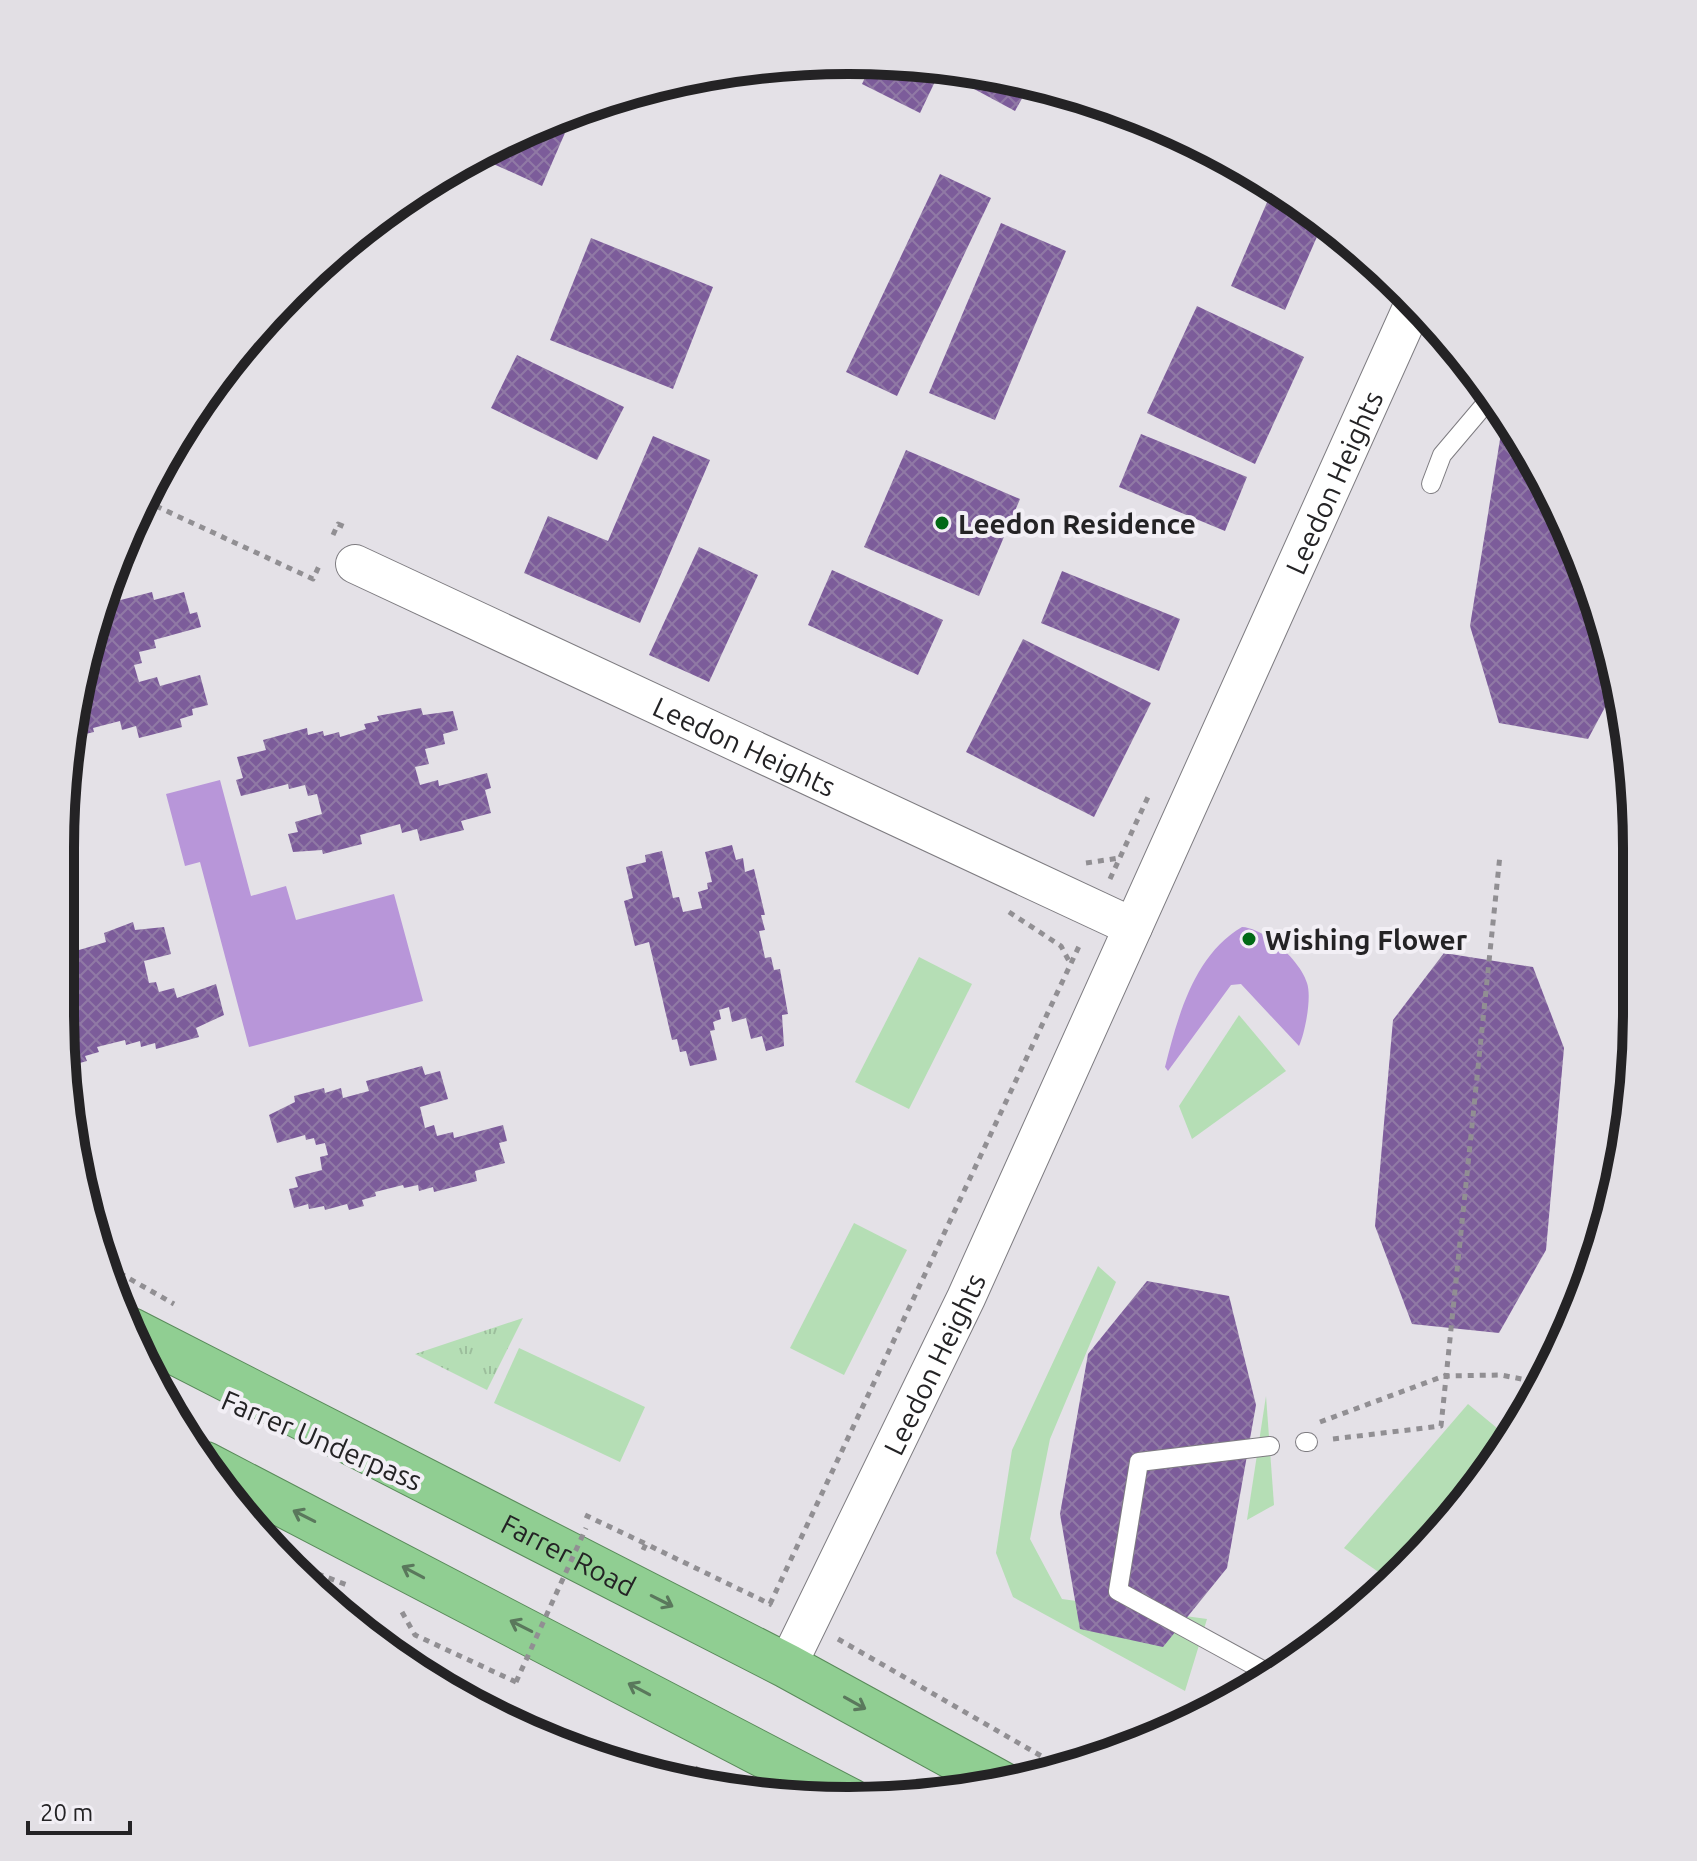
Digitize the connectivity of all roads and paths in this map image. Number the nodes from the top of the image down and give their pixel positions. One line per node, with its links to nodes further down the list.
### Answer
1 (1409, 315): 8 (street, Leedon Heights)
2 (1484, 406): 3 (lane)
3 (1431, 484)
4 (154, 505): 6 (path)
5 (355, 564): 8 (street, Leedon Heights)
6 (313, 579)
7 (1500, 855): 13 (path)
8 (1133, 927): 26 (street, Leedon Heights)
9 (119, 1273): 10 (path)
10 (183, 1309)
11 (146, 1338): 20 (highway, Farrer Road)
12 (163, 1373): 20 (highway, Farrer Underpass)
13 (1446, 1376)
14 (1446, 1376): 15 (path)
15 (1446, 1376)
16 (1446, 1376): 17 (path)
17 (1529, 1381)
18 (1270, 1446): 28 (lane)
19 (242, 1493): 31 (highway, one-way to 19)
20 (457, 1497): 27 (highway, Farrer Road, one-way to 27)
21 (586, 1528): 25 (path, bridge)
22 (637, 1560): 26 (path)
23 (314, 1573): 24 (path)
24 (361, 1591)
25 (388, 1603)
26 (810, 1624): 27 (street, Leedon Heights); 29 (path)
27 (787, 1666): 30 (highway, Farrer Road, one-way to 30)
28 (1259, 1668)
29 (1049, 1761)
30 (985, 1774)
31 (823, 1786)

